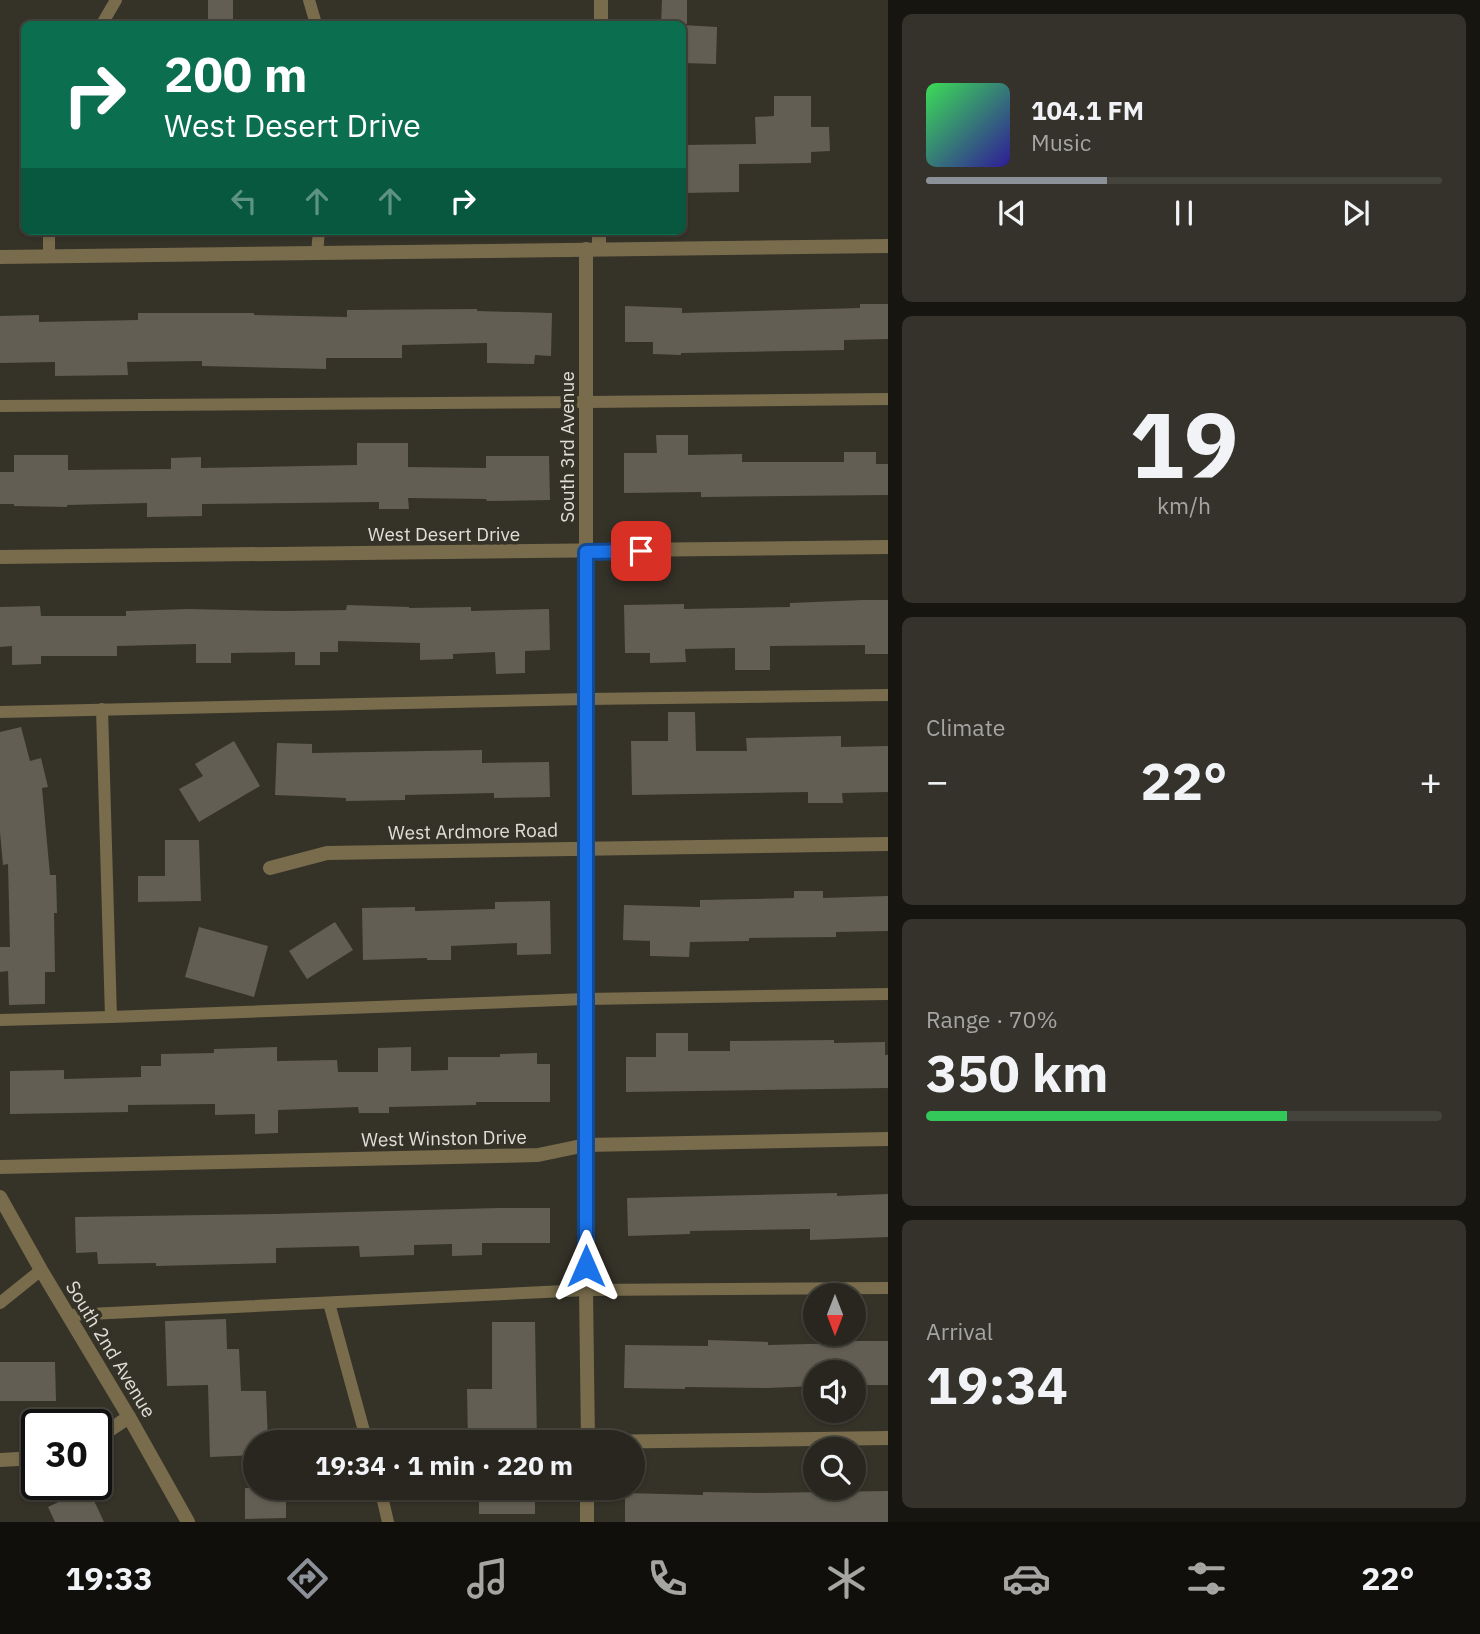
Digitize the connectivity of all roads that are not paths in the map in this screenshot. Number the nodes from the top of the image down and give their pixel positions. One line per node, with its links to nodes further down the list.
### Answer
1 (116, 0): 4 (lane)
2 (309, 0): 5 (lane)
3 (601, 0): 6 (street)
4 (104, 21)
5 (316, 21)
6 (601, 21)
7 (49, 235): 13 (lane)
8 (318, 235): 12 (lane)
9 (598, 235): 11 (street, South 3rd Avenue)
10 (888, 246): 11 (street)
11 (593, 249): 12 (street); 16 (street, South 3rd Avenue)
12 (317, 253): 13 (street)
13 (49, 256): 14 (street)
14 (0, 257)
15 (888, 399): 16 (lane)
16 (586, 402): 17 (lane); 19 (street, South 3rd Avenue)
17 (0, 406)
18 (888, 547): 19 (street, West Desert Drive)
19 (586, 552): 20 (street, West Desert Drive); 22 (street, South 3rd Avenue)
20 (0, 557)
21 (888, 695): 22 (lane)
22 (586, 699): 23 (lane); 26 (street, South 3rd Avenue)
23 (102, 709): 24 (lane); 30 (lane)
24 (0, 712)
25 (888, 844): 26 (street, West Ardmore Road)
26 (586, 848): 27 (street, West Ardmore Road); 29 (street, South 3rd Avenue)
27 (270, 868)
28 (888, 994): 29 (lane)
29 (586, 999): 30 (lane); 33 (street, South 3rd Avenue)
30 (111, 1017): 31 (lane)
31 (0, 1020)
32 (888, 1139): 33 (street, West Winston Drive)
33 (586, 1145): 34 (street, West Winston Drive); 38 (street, South 3rd Avenue)
34 (0, 1167)
35 (0, 1197): 36 (street, South 2nd Avenue)
36 (41, 1270): 39 (lane); 41 (street, South 2nd Avenue)
37 (888, 1288): 38 (lane)
38 (586, 1290): 40 (lane); 45 (street, South 3rd Avenue)
39 (0, 1303)
40 (328, 1303): 41 (lane); 44 (lane)
41 (68, 1315): 42 (street, South 2nd Avenue)
42 (129, 1417): 43 (street); 52 (street, South 2nd Avenue)
43 (112, 1428)
44 (364, 1430)
45 (588, 1430)
46 (888, 1438): 47 (street)
47 (645, 1441)
48 (21, 1459): 49 (street)
49 (0, 1460)
50 (383, 1500): 53 (lane)
51 (587, 1500): 54 (street)
52 (182, 1520)
53 (388, 1522)
54 (587, 1522)

